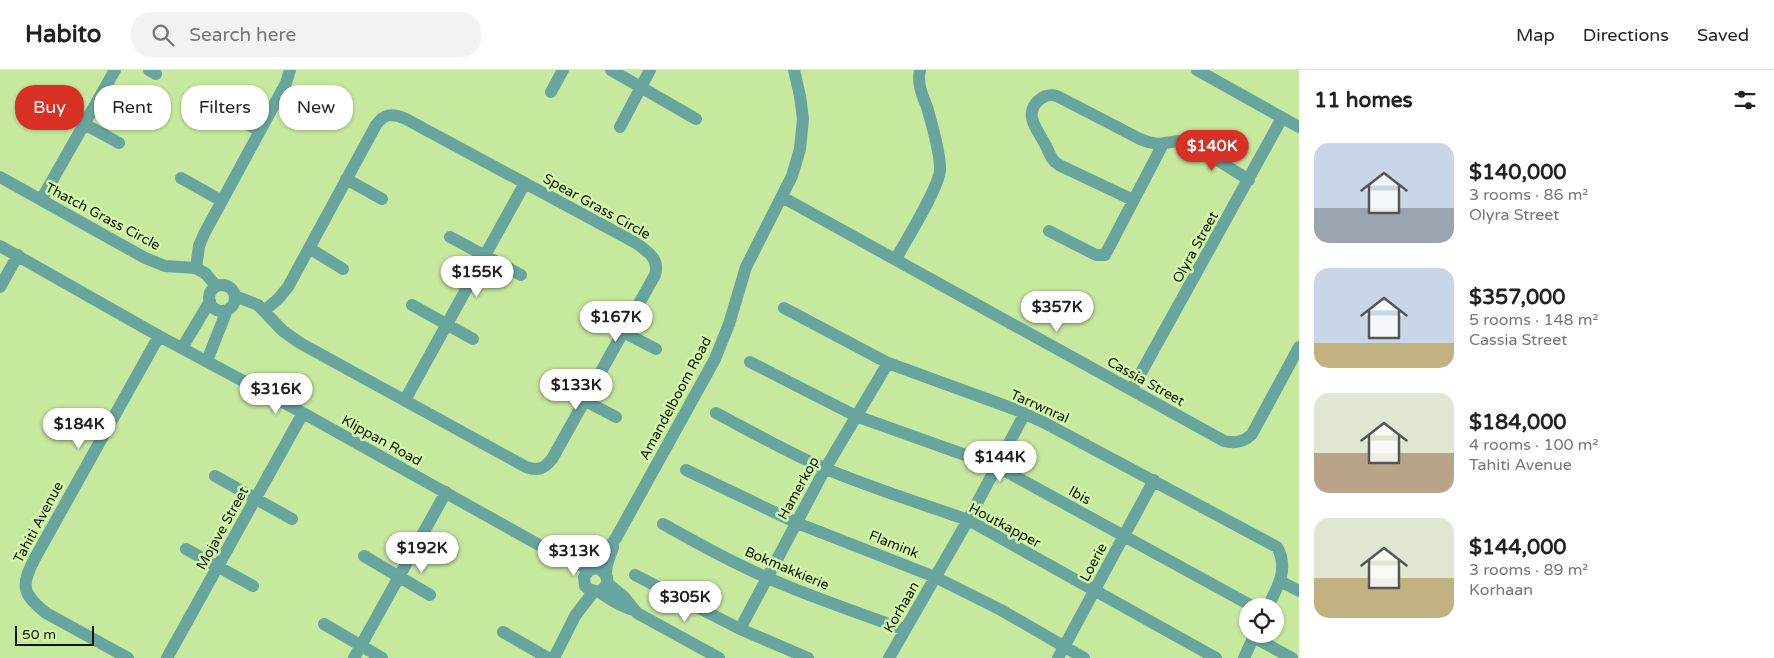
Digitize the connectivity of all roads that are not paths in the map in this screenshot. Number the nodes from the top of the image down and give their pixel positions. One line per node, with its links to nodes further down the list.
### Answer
1 (115, 70): 13 (street)
2 (290, 70): 17 (street)
3 (563, 70): 10 (street)
4 (610, 70): 9 (street)
5 (650, 70): 9 (street)
6 (794, 70): 25 (street, Amandelboom Road)
7 (920, 70): 36 (street)
8 (1197, 70): 11 (street)
9 (641, 87): 12 (street); 14 (street)
10 (550, 92)
11 (1282, 118): 15 (street); 23 (street, Olyra Street)
12 (696, 119)
13 (84, 125): 18 (street)
14 (620, 126)
15 (1299, 127)
16 (81, 130): 27 (street)
17 (260, 131): 29 (street)
18 (119, 143)
19 (1163, 144): 23 (street); 28 (street); 28 (street)
20 (0, 177): 27 (street, Thatch Grass Circle)
21 (181, 178): 29 (street)
22 (346, 179): 24 (street, Spear Grass Circle); 26 (street); 33 (street, Spear Grass Circle)
23 (1249, 180): 60 (street, Olyra Street)
24 (525, 183): 35 (street); 50 (street, Spear Grass Circle)
25 (782, 197): 36 (street, Cassia Street); 87 (street, Amandelboom Road)
26 (382, 199)
27 (42, 200): 37 (street, Thatch Grass Circle)
28 (1133, 200): 30 (street)
29 (222, 201): 37 (street)
30 (1049, 231)
31 (450, 237): 35 (street)
32 (0, 246): 34 (street, Klippan Road)
33 (309, 248): 38 (street); 47 (street, Spear Grass Circle)
34 (18, 255): 41 (street); 51 (street, Klippan Road)
35 (485, 256): 39 (street); 49 (street)
36 (896, 259): 60 (street, Cassia Street)
37 (196, 268): 40 (street)
38 (343, 268)
39 (521, 275)
40 (216, 286): 42 (street); 43 (street)
41 (0, 287)
42 (235, 296): 46 (street); 47 (street, Spear Grass Circle)
43 (210, 301): 46 (street); 53 (street)
44 (412, 305): 49 (street)
45 (784, 308): 58 (street, Tarrwnral)
46 (227, 310): 56 (street)
47 (265, 310): 61 (street, Spear Grass Circle)
48 (588, 314): 50 (street)
49 (447, 324): 52 (street); 61 (street)
50 (623, 332): 55 (street); 62 (street, Spear Grass Circle)
51 (159, 336): 53 (street, Klippan Road); 103 (street, Tahiti Avenue)
52 (473, 339)
53 (182, 348): 56 (street, Klippan Road)
54 (1299, 348): 60 (street, Cassia Street)
55 (656, 349)
56 (207, 361): 63 (street, Klippan Road)
57 (750, 362): 66 (street, Ibis)
58 (888, 363): 65 (street, Tarrwnral); 66 (street, Hamerkop)
59 (549, 382): 62 (street)
60 (1132, 390)
61 (405, 400): 62 (street, Spear Grass Circle)
62 (584, 400): 67 (street)
63 (303, 413): 73 (street, Klippan Road); 74 (street, Mojave Street)
64 (716, 413): 69 (street, Houtkapper)
65 (1025, 413): 68 (street, Korhaan); 72 (street, Tarrwnral)
66 (856, 416): 68 (street, Ibis); 69 (street, Hamerkop)
67 (616, 417)
68 (996, 466): 76 (street, Korhaan); 79 (street, Ibis)
69 (825, 469): 76 (street, Houtkapper); 77 (street, Hamerkop)
70 (686, 470): 77 (street, Flamink)
71 (215, 476): 74 (street)
72 (1154, 480): 79 (street, Loerie); 88 (street, Tarrwnral)
73 (446, 492): 84 (street); 87 (street, Klippan Road)
74 (256, 498): 75 (street); 82 (street, Mojave Street)
75 (292, 519)
76 (968, 520): 86 (street, Korhaan); 90 (street, Houtkapper)
77 (796, 523): 85 (street, Hamerkop); 86 (street, Flamink)
78 (663, 524): 85 (street, Bokmakkierie)
79 (1124, 537): 90 (street, Loerie); 94 (street, Ibis)
80 (186, 549): 82 (street)
81 (364, 556): 84 (street)
82 (218, 567): 89 (street); 104 (street, Mojave Street)
83 (635, 576): 96 (street)
84 (399, 577): 92 (street); 101 (street)
85 (766, 577): 96 (street, Hamerkop); 97 (street, Bokmakkierie)
86 (935, 577): 97 (street, Korhaan); 102 (street, Flamink)
87 (595, 580): 108 (street, Amandelboom Road); 109 (street, Klippan Road)
88 (1280, 580): 91 (street); 93 (street)
89 (253, 586)
90 (1095, 591): 102 (street, Loerie); 113 (street, Houtkapper)
91 (1299, 591)
92 (430, 594)
93 (1272, 598)
94 (1239, 599)
95 (324, 624): 101 (street)
96 (740, 629): 110 (street)
97 (905, 630): 111 (street, Korhaan)
98 (503, 632): 107 (street)
99 (1251, 643): 114 (street)
100 (1266, 643): 115 (street)
101 (361, 646): 105 (street); 106 (street)
102 (1061, 653): 112 (street, Flamink)
103 (128, 658)
104 (167, 658)
105 (354, 658)
106 (382, 658)
107 (548, 658)
108 (554, 658)
109 (719, 658)
110 (808, 658)
111 (889, 658)
112 (1084, 658)
113 (1216, 658)
114 (1244, 658)
115 (1292, 658)

